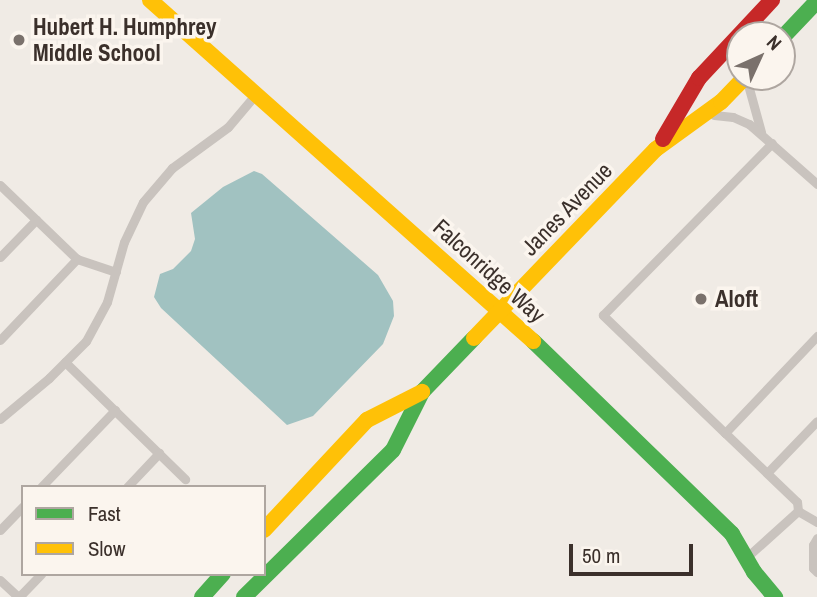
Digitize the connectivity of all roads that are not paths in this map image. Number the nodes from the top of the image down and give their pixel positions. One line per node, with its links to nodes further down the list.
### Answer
1 (150, 0): 7 (street, Falconridge Way)
2 (772, 0): 11 (street, Janes Avenue)
3 (817, 1): 4 (street)
4 (796, 23)
5 (731, 91): 8 (street, Janes Avenue)
6 (750, 91): 9 (lane)
7 (257, 94): 17 (lane); 18 (street, Falconridge Way)
8 (706, 114): 9 (lane); 11 (street, Janes Avenue)
9 (761, 134): 10 (lane)
10 (772, 143): 12 (lane); 26 (lane)
11 (656, 149): 18 (street, Janes Avenue)
12 (817, 184)
13 (0, 185): 14 (lane)
14 (36, 220): 15 (lane); 16 (lane)
15 (0, 257)
16 (77, 259): 17 (lane); 20 (lane)
17 (116, 272): 21 (lane)
18 (501, 310): 22 (street, Janes Avenue); 38 (street, Falconridge Way)
19 (817, 337): 26 (lane)
20 (0, 340)
21 (65, 362): 23 (lane); 24 (lane)
22 (422, 392): 35 (street, Janes Avenue); 40 (street, Janes Avenue)
23 (114, 410): 27 (lane); 30 (lane)
24 (0, 419)
25 (817, 421): 28 (lane)
26 (725, 433): 28 (lane)
27 (159, 453): 29 (lane); 31 (lane)
28 (767, 473): 33 (lane)
29 (185, 479)
30 (43, 485)
31 (129, 485)
32 (21, 508): 36 (lane)
33 (798, 510): 34 (lane); 38 (lane)
34 (817, 522)
35 (266, 528)
36 (0, 530)
37 (817, 538): 39 (lane)
38 (746, 558): 48 (street, Falconridge Way)
39 (817, 572)
40 (266, 575)
41 (39, 576): 45 (lane)
42 (221, 576): 46 (street)
43 (265, 576): 47 (street, Janes Avenue)
44 (0, 580): 45 (lane)
45 (19, 597)
46 (202, 597)
47 (244, 597)
48 (775, 597)

